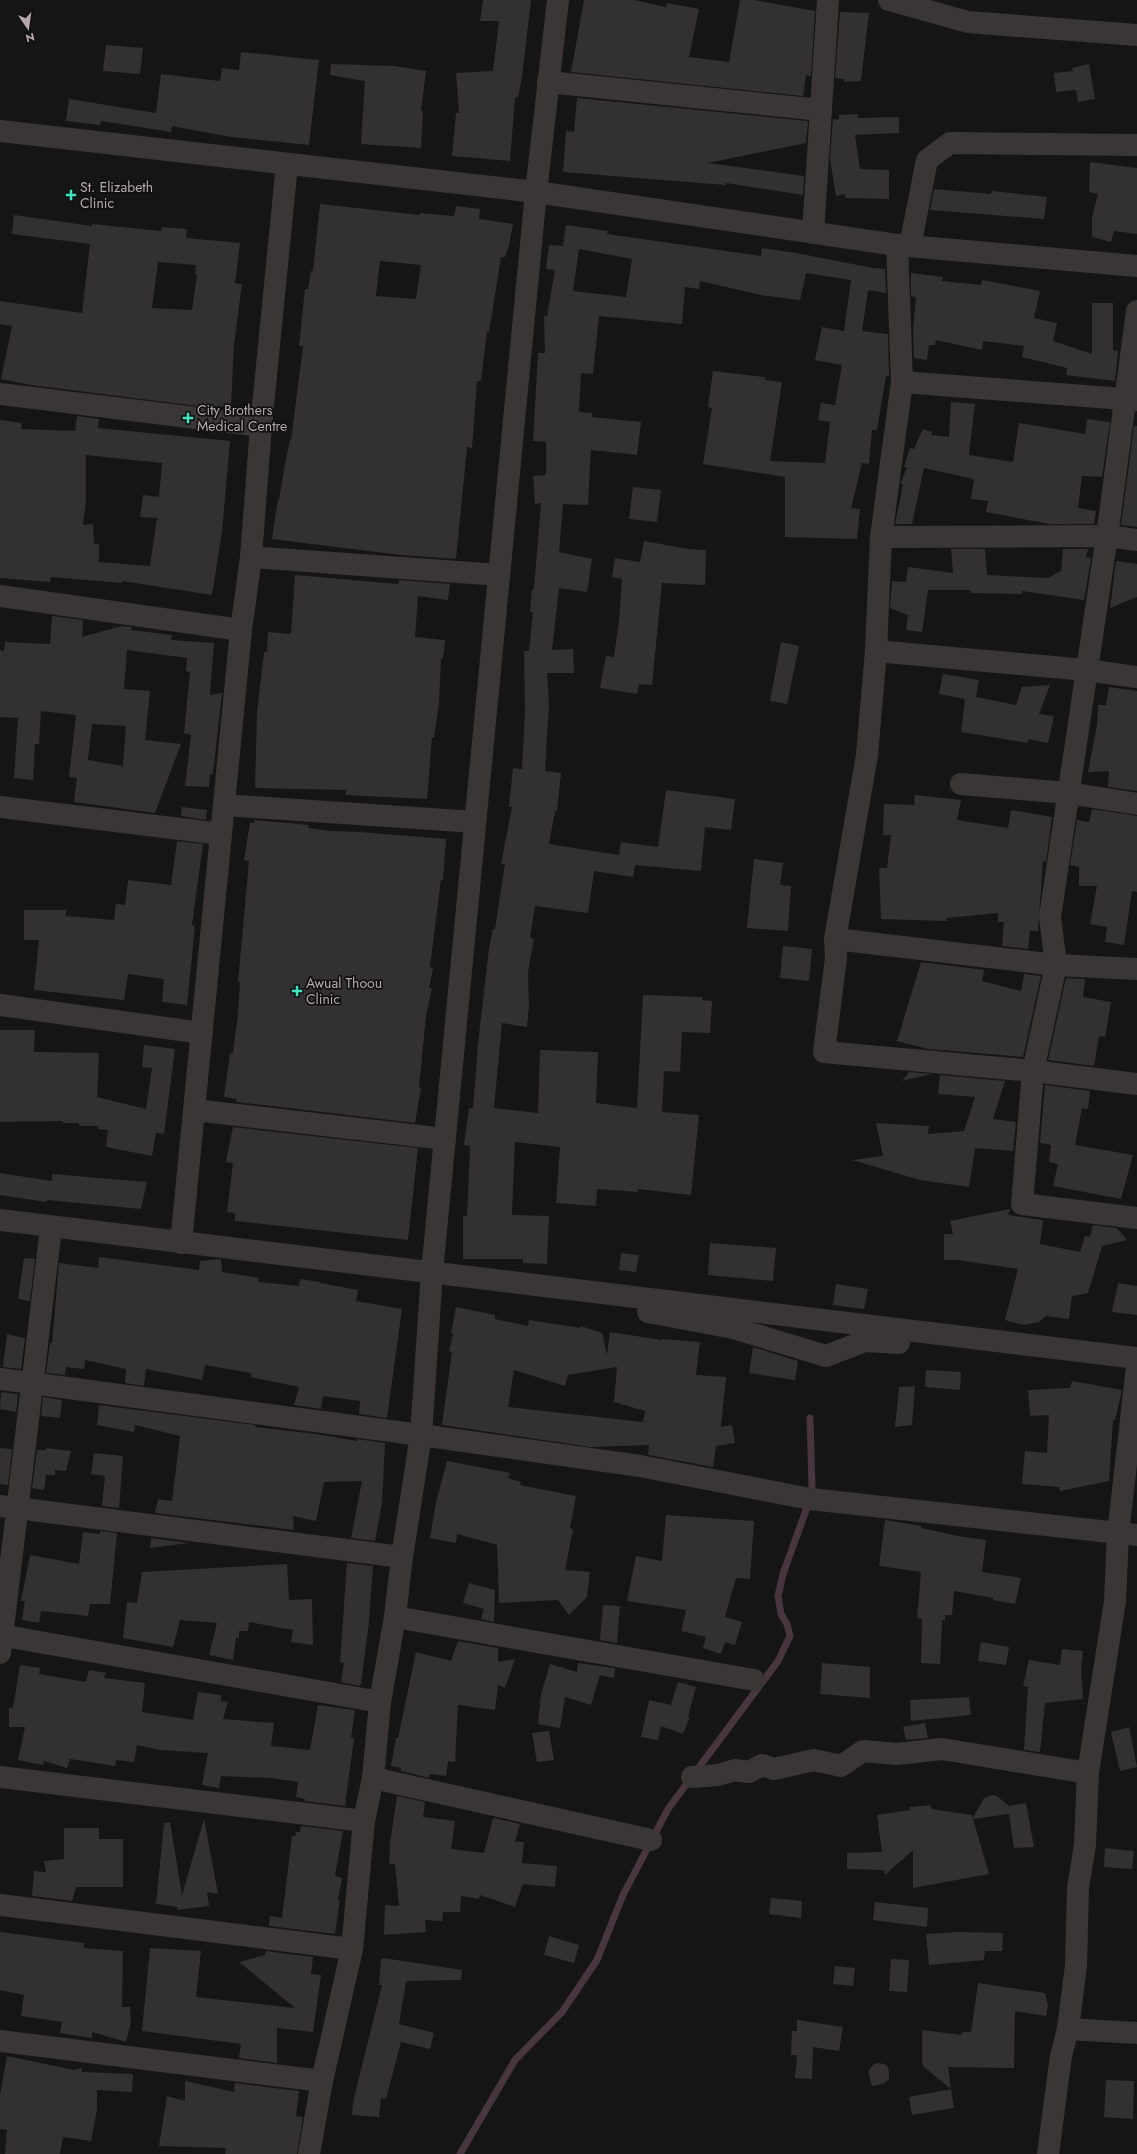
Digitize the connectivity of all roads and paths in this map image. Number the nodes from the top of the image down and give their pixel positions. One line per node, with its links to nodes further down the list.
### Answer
1 (558, 0): 5 (street)
2 (828, 0): 6 (street)
3 (889, 0): 4 (street)
4 (1137, 35)
5 (548, 82): 6 (street); 10 (street)
6 (821, 110): 11 (street)
7 (0, 131): 9 (street)
8 (1137, 145): 12 (street)
9 (287, 164): 10 (street); 18 (street)
10 (536, 192): 11 (street); 23 (street)
11 (812, 233): 12 (street)
12 (903, 246): 13 (street); 15 (street)
13 (1137, 266)
14 (1137, 311): 17 (street)
15 (902, 382): 17 (street); 19 (street)
16 (0, 394): 18 (street)
17 (1131, 399): 20 (street)
18 (261, 426): 22 (street)
19 (882, 536): 20 (street); 26 (street)
20 (1107, 536): 21 (street); 27 (street)
21 (1137, 540)
22 (251, 557): 23 (street); 25 (street)
23 (499, 575): 34 (street)
24 (0, 596): 25 (street)
25 (241, 630): 32 (street)
26 (876, 651): 27 (street); 36 (street)
27 (1086, 670): 28 (street); 30 (street)
28 (1137, 677)
29 (961, 784): 30 (street)
30 (1068, 793): 31 (street); 37 (street)
31 (1137, 804)
32 (224, 805): 34 (street); 35 (street)
33 (0, 807): 35 (street)
34 (475, 822): 44 (street)
35 (221, 834): 40 (street)
36 (835, 939): 37 (street); 41 (street)
37 (1056, 965): 38 (street); 41 (street)
38 (1137, 969)
39 (0, 1005): 40 (street)
40 (202, 1033): 43 (street)
41 (1033, 1071): 42 (street); 45 (street)
42 (1137, 1084)
43 (194, 1110): 44 (street); 48 (street)
44 (445, 1138): 49 (street)
45 (1137, 1218)
46 (0, 1220): 47 (street)
47 (51, 1228): 48 (street); 53 (street)
48 (181, 1243): 49 (street)
49 (432, 1272): 50 (street); 50 (street); 54 (street)
50 (1137, 1358)
51 (1137, 1367): 56 (street)
52 (0, 1379): 53 (street)
53 (34, 1384): 54 (street); 55 (street)
54 (421, 1435): 56 (street); 57 (street)
55 (9, 1507): 57 (street); 59 (street)
56 (1127, 1534): 62 (street)
57 (402, 1557): 58 (street)
58 (395, 1617): 60 (street); 61 (street)
59 (1, 1641): 61 (street)
60 (754, 1680)
61 (380, 1702): 65 (street)
62 (1088, 1773): 64 (street); 70 (street)
63 (0, 1777): 66 (street)
64 (692, 1777)
65 (373, 1778): 66 (street); 67 (street)
66 (364, 1821): 69 (street)
67 (651, 1840)
68 (0, 1905): 69 (street)
69 (352, 1949): 73 (street)
70 (1068, 2029): 71 (street); 75 (street)
71 (1137, 2033)
72 (0, 2041): 73 (street)
73 (322, 2081): 74 (street)
74 (309, 2154)
75 (1048, 2154)

